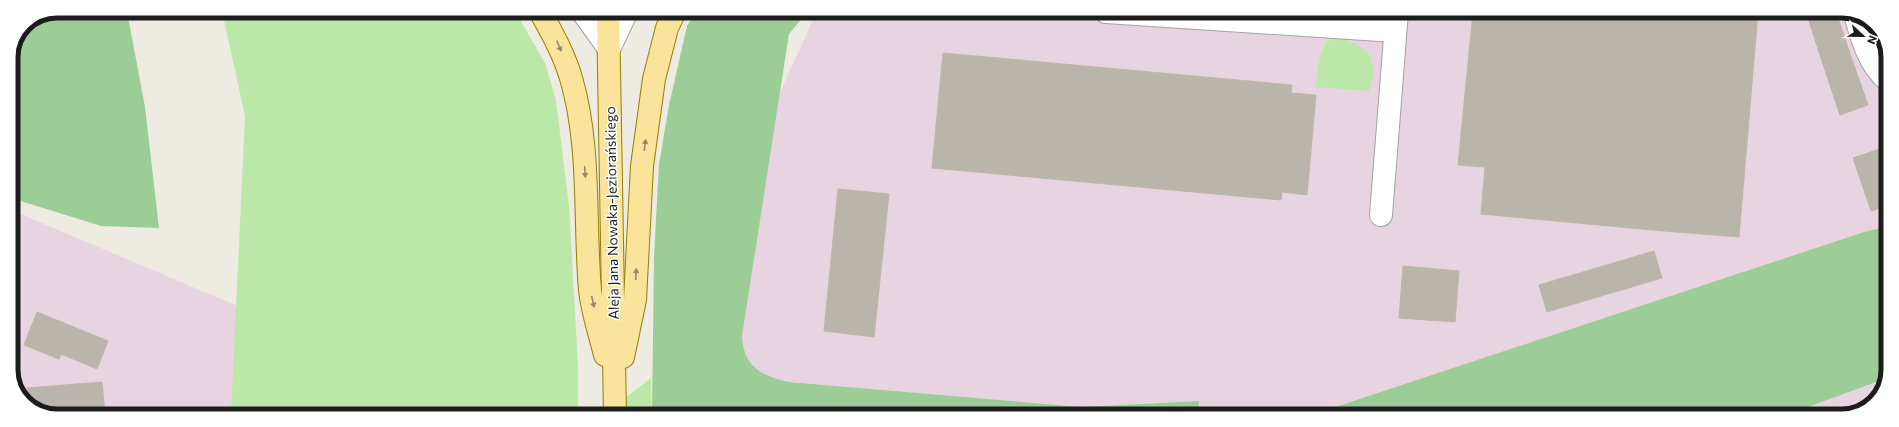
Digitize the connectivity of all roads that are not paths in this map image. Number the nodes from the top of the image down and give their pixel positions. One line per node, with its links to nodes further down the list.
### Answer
1 (544, 18): 12 (main road, one-way to 12)
2 (587, 18): 9 (lane)
3 (608, 18): 9 (main road, Aleja Jana Nowaka-Jeziorańskiego)
4 (624, 18): 9 (lane)
5 (672, 18): 12 (main road, one-way to 5)
6 (1299, 18): 7 (lane)
7 (1396, 21): 11 (lane)
8 (1856, 21): 10 (lane)
9 (609, 49): 12 (main road, Aleja Jana Nowaka-Jeziorańskiego)
10 (1881, 75)
11 (1381, 215)
12 (615, 405)

